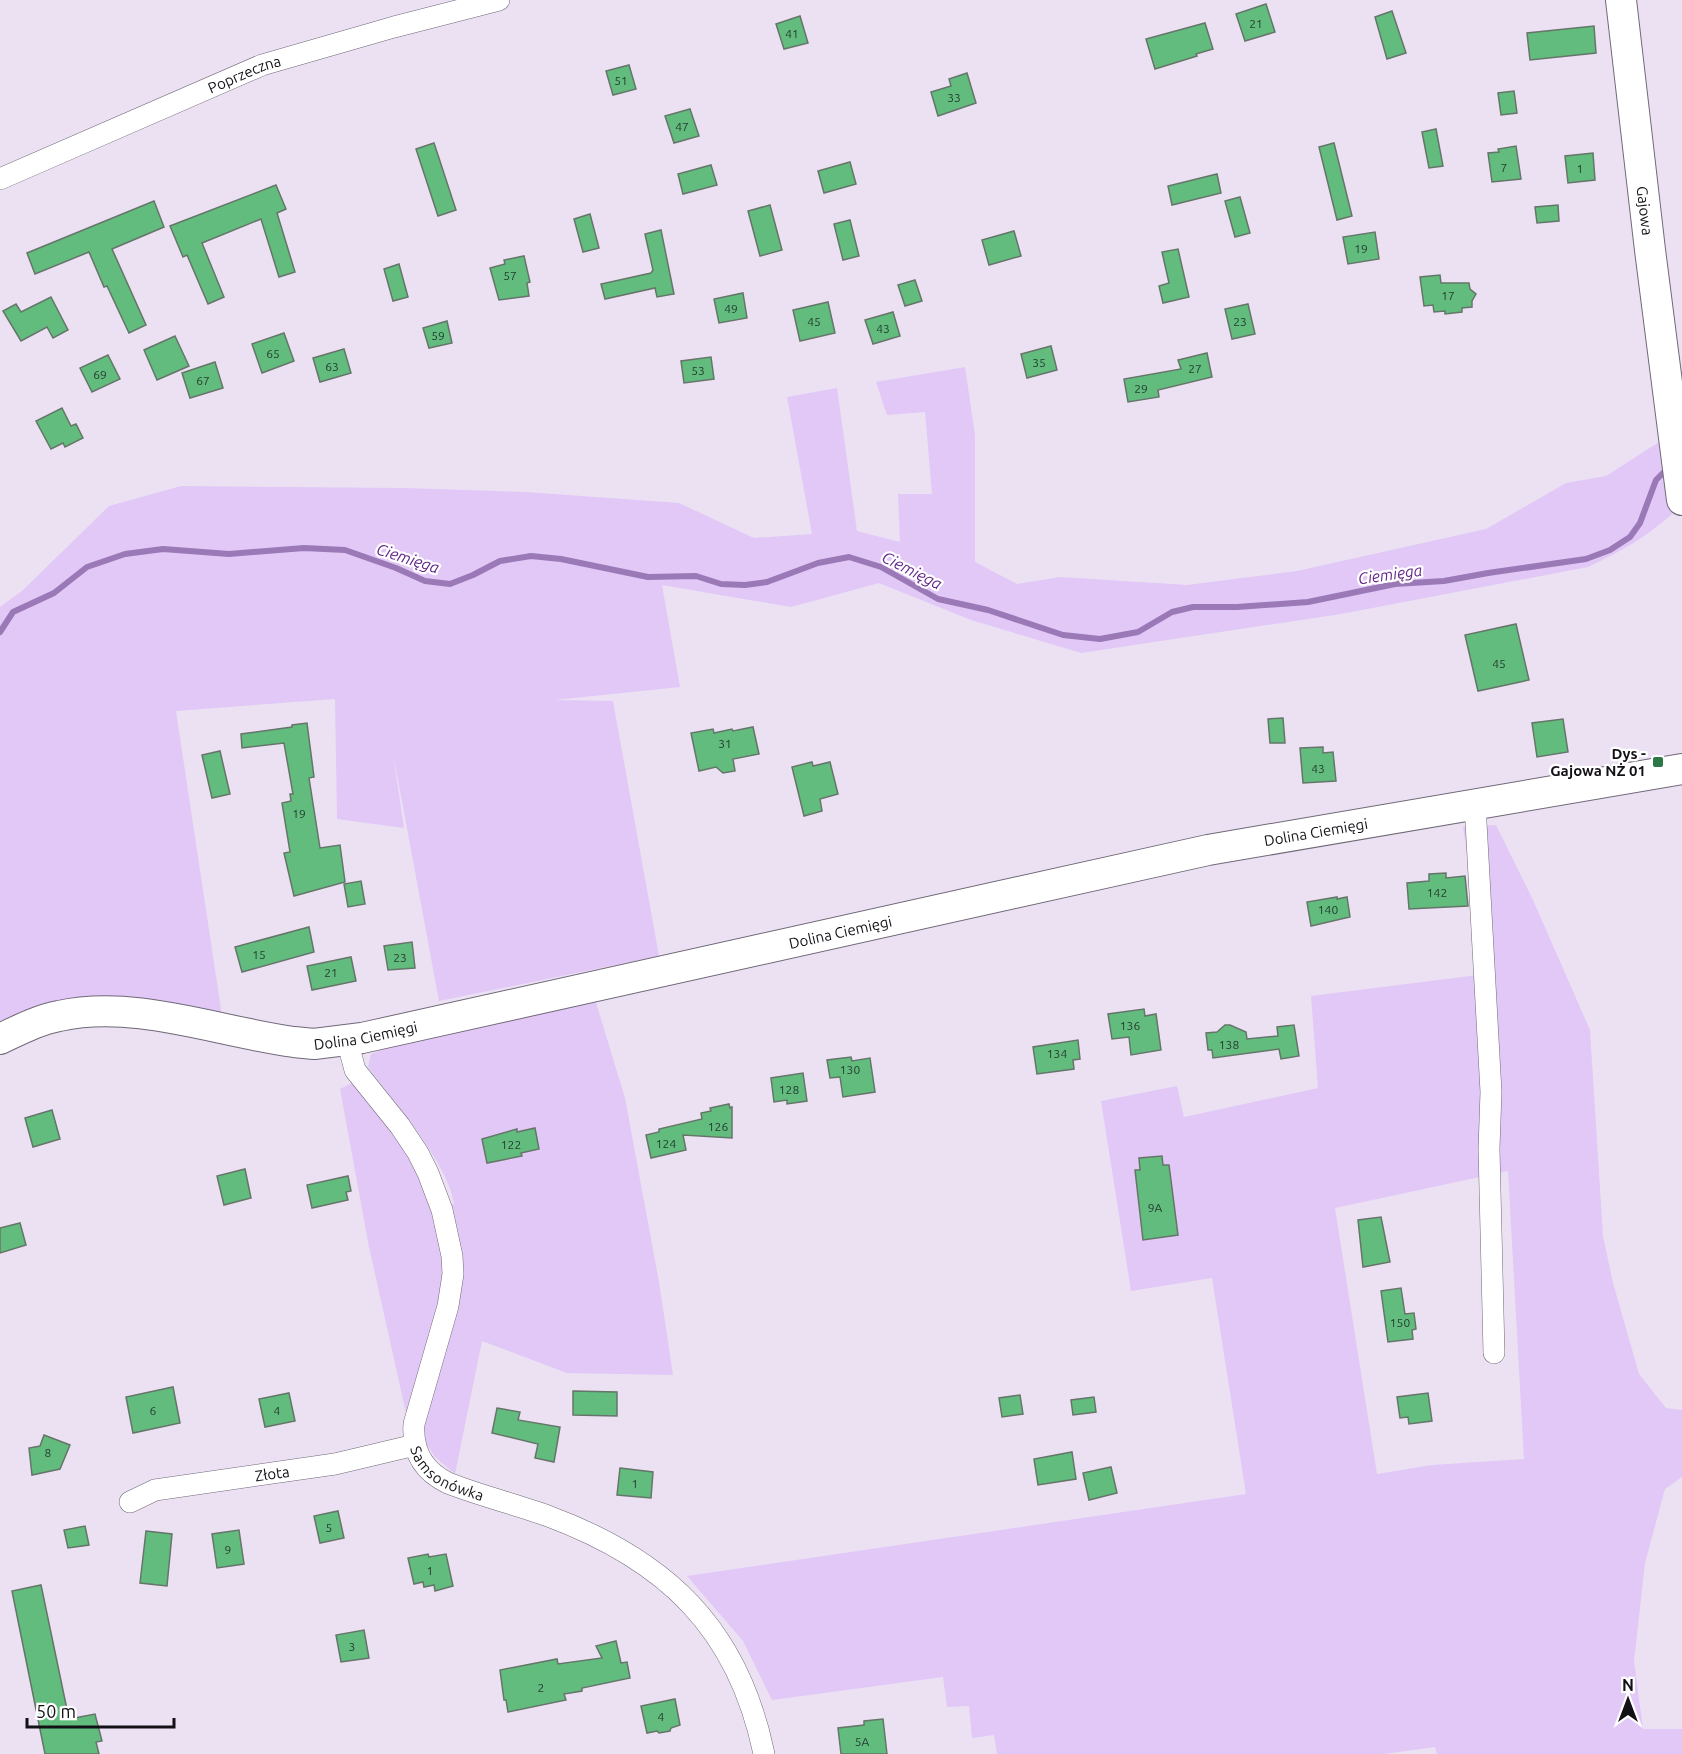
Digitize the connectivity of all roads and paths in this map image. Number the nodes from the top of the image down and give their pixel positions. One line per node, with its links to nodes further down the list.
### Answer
1 (499, 0): 3 (street, Poprzeczna)
2 (1621, 0): 4 (street, Gajowa)
3 (0, 179)
4 (1680, 487)
5 (1682, 769): 6 (street, Dolina Ciemięgi)
6 (1475, 804): 8 (street, Dolina Ciemięgi); 9 (street)
7 (0, 1039): 8 (street, Dolina Ciemięgi)
8 (347, 1040): 10 (street, Samsonówka)
9 (1494, 1353)
10 (415, 1445): 11 (street, Złota); 12 (street, Samsonówka)
11 (130, 1502)
12 (764, 1754)

